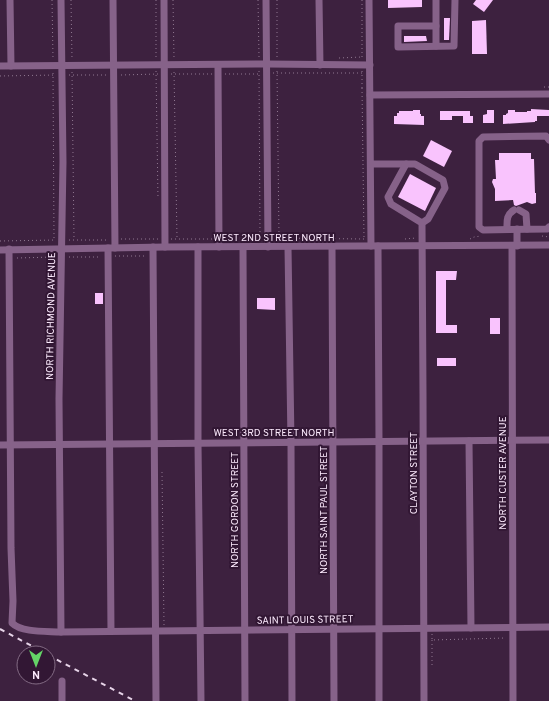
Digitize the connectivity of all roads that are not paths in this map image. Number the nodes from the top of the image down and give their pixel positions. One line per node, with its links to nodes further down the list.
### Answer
1 (10, 0): 17 (street)
2 (61, 0): 18 (street, NORTH RICHMOND AVENUE)
3 (113, 0): 19 (street)
4 (164, 0): 20 (street)
5 (266, 0): 12 (street)
6 (319, 0): 14 (street)
7 (370, 0): 15 (street)
8 (436, 0): 10 (street)
9 (455, 0): 11 (street)
10 (436, 26): 11 (street); 11 (street)
11 (436, 46)
12 (267, 64): 13 (street); 14 (street); 41 (street)
13 (218, 65): 20 (street); 39 (street)
14 (320, 65): 15 (street)
15 (370, 65): 22 (street)
16 (0, 66): 17 (street)
17 (11, 66): 18 (street)
18 (62, 66): 19 (street); 45 (street, NORTH RICHMOND AVENUE)
19 (114, 66): 20 (street); 43 (street)
20 (164, 66): 37 (street)
21 (549, 94): 22 (street)
22 (370, 95): 24 (street)
23 (549, 140): 28 (street)
24 (371, 164): 25 (street); 33 (street)
25 (406, 164): 26 (street); 26 (street)
26 (422, 223): 34 (street, CLAYTON STREET)
27 (549, 227): 30 (street)
28 (507, 229): 29 (street); 30 (street)
29 (517, 229): 30 (street); 35 (street, NORTH CUSTER AVENUE)
30 (527, 229)
31 (549, 245): 35 (street, WEST 2ND STREET NORTH)
32 (332, 246): 33 (street, WEST 2ND STREET NORTH); 42 (street, WEST 2ND STREET NORTH); 53 (street, NORTH SAINT PAUL STREET)
33 (375, 246): 34 (street, WEST 2ND STREET NORTH); 54 (street)
34 (422, 246): 35 (street, WEST 2ND STREET NORTH); 49 (street, CLAYTON STREET)
35 (514, 246): 47 (street, NORTH CUSTER AVENUE)
36 (153, 247): 37 (street, WEST 2ND STREET NORTH); 43 (street, WEST 2ND STREET NORTH); 55 (street)
37 (164, 247): 38 (street, WEST 2ND STREET NORTH)
38 (198, 247): 39 (street, WEST 2ND STREET NORTH); 56 (street)
39 (219, 247): 40 (street, WEST 2ND STREET NORTH)
40 (243, 247): 41 (street, WEST 2ND STREET NORTH); 51 (street, NORTH GORDON STREET)
41 (268, 247): 42 (street, WEST 2ND STREET NORTH)
42 (288, 247): 52 (street)
43 (112, 248): 45 (street, WEST 2ND STREET NORTH); 59 (street)
44 (9, 249): 45 (street, WEST 2ND STREET NORTH); 46 (street, WEST 2ND STREET NORTH); 57 (street)
45 (61, 249): 58 (street, NORTH RICHMOND AVENUE)
46 (0, 250)
47 (512, 440): 48 (street, WEST 3RD STREET NORTH); 50 (street, WEST 3RD STREET NORTH); 61 (street, NORTH CUSTER AVENUE)
48 (549, 440)
49 (423, 441): 50 (street, WEST 3RD STREET NORTH); 54 (street, WEST 3RD STREET NORTH); 64 (street, CLAYTON STREET)
50 (469, 441): 65 (street)
51 (243, 442): 52 (street, WEST 3RD STREET NORTH); 56 (street, WEST 3RD STREET NORTH); 68 (street, NORTH GORDON STREET)
52 (291, 442): 53 (street, WEST 3RD STREET NORTH); 69 (street)
53 (332, 442): 54 (street, WEST 3RD STREET NORTH); 66 (street, NORTH SAINT PAUL STREET)
54 (380, 442): 63 (street)
55 (154, 443): 56 (street, WEST 3RD STREET NORTH); 59 (street, WEST 3RD STREET NORTH); 71 (street)
56 (198, 443): 67 (street)
57 (11, 444): 58 (street, WEST 3RD STREET NORTH); 60 (street, WEST 3RD STREET NORTH); 72 (street, SAINT LOUIS STREET)
58 (60, 444): 59 (street, WEST 3RD STREET NORTH); 72 (street, NORTH RICHMOND AVENUE)
59 (110, 444): 70 (street)
60 (0, 445)
61 (513, 627): 62 (street, SAINT LOUIS STREET); 65 (street, SAINT LOUIS STREET); 82 (street, NORTH CUSTER AVENUE)
62 (549, 627)
63 (378, 628): 64 (street, SAINT LOUIS STREET); 66 (street, SAINT LOUIS STREET); 80 (street)
64 (424, 628): 65 (street, SAINT LOUIS STREET); 81 (street, CLAYTON STREET)
65 (471, 628)
66 (334, 629): 69 (street, SAINT LOUIS STREET); 79 (street, NORTH SAINT PAUL STREET)
67 (200, 630): 68 (street, SAINT LOUIS STREET); 71 (street, SAINT LOUIS STREET); 76 (street)
68 (244, 630): 69 (street, SAINT LOUIS STREET); 77 (street, NORTH GORDON STREET)
69 (291, 630): 78 (street)
70 (111, 631): 71 (street, SAINT LOUIS STREET); 72 (street, SAINT LOUIS STREET)
71 (155, 631): 75 (street)
72 (61, 632)
73 (62, 681): 74 (street)
74 (62, 701)
75 (156, 701)
76 (201, 701)
77 (245, 701)
78 (292, 701)
79 (334, 701)
80 (379, 701)
81 (424, 701)
82 (513, 701)

